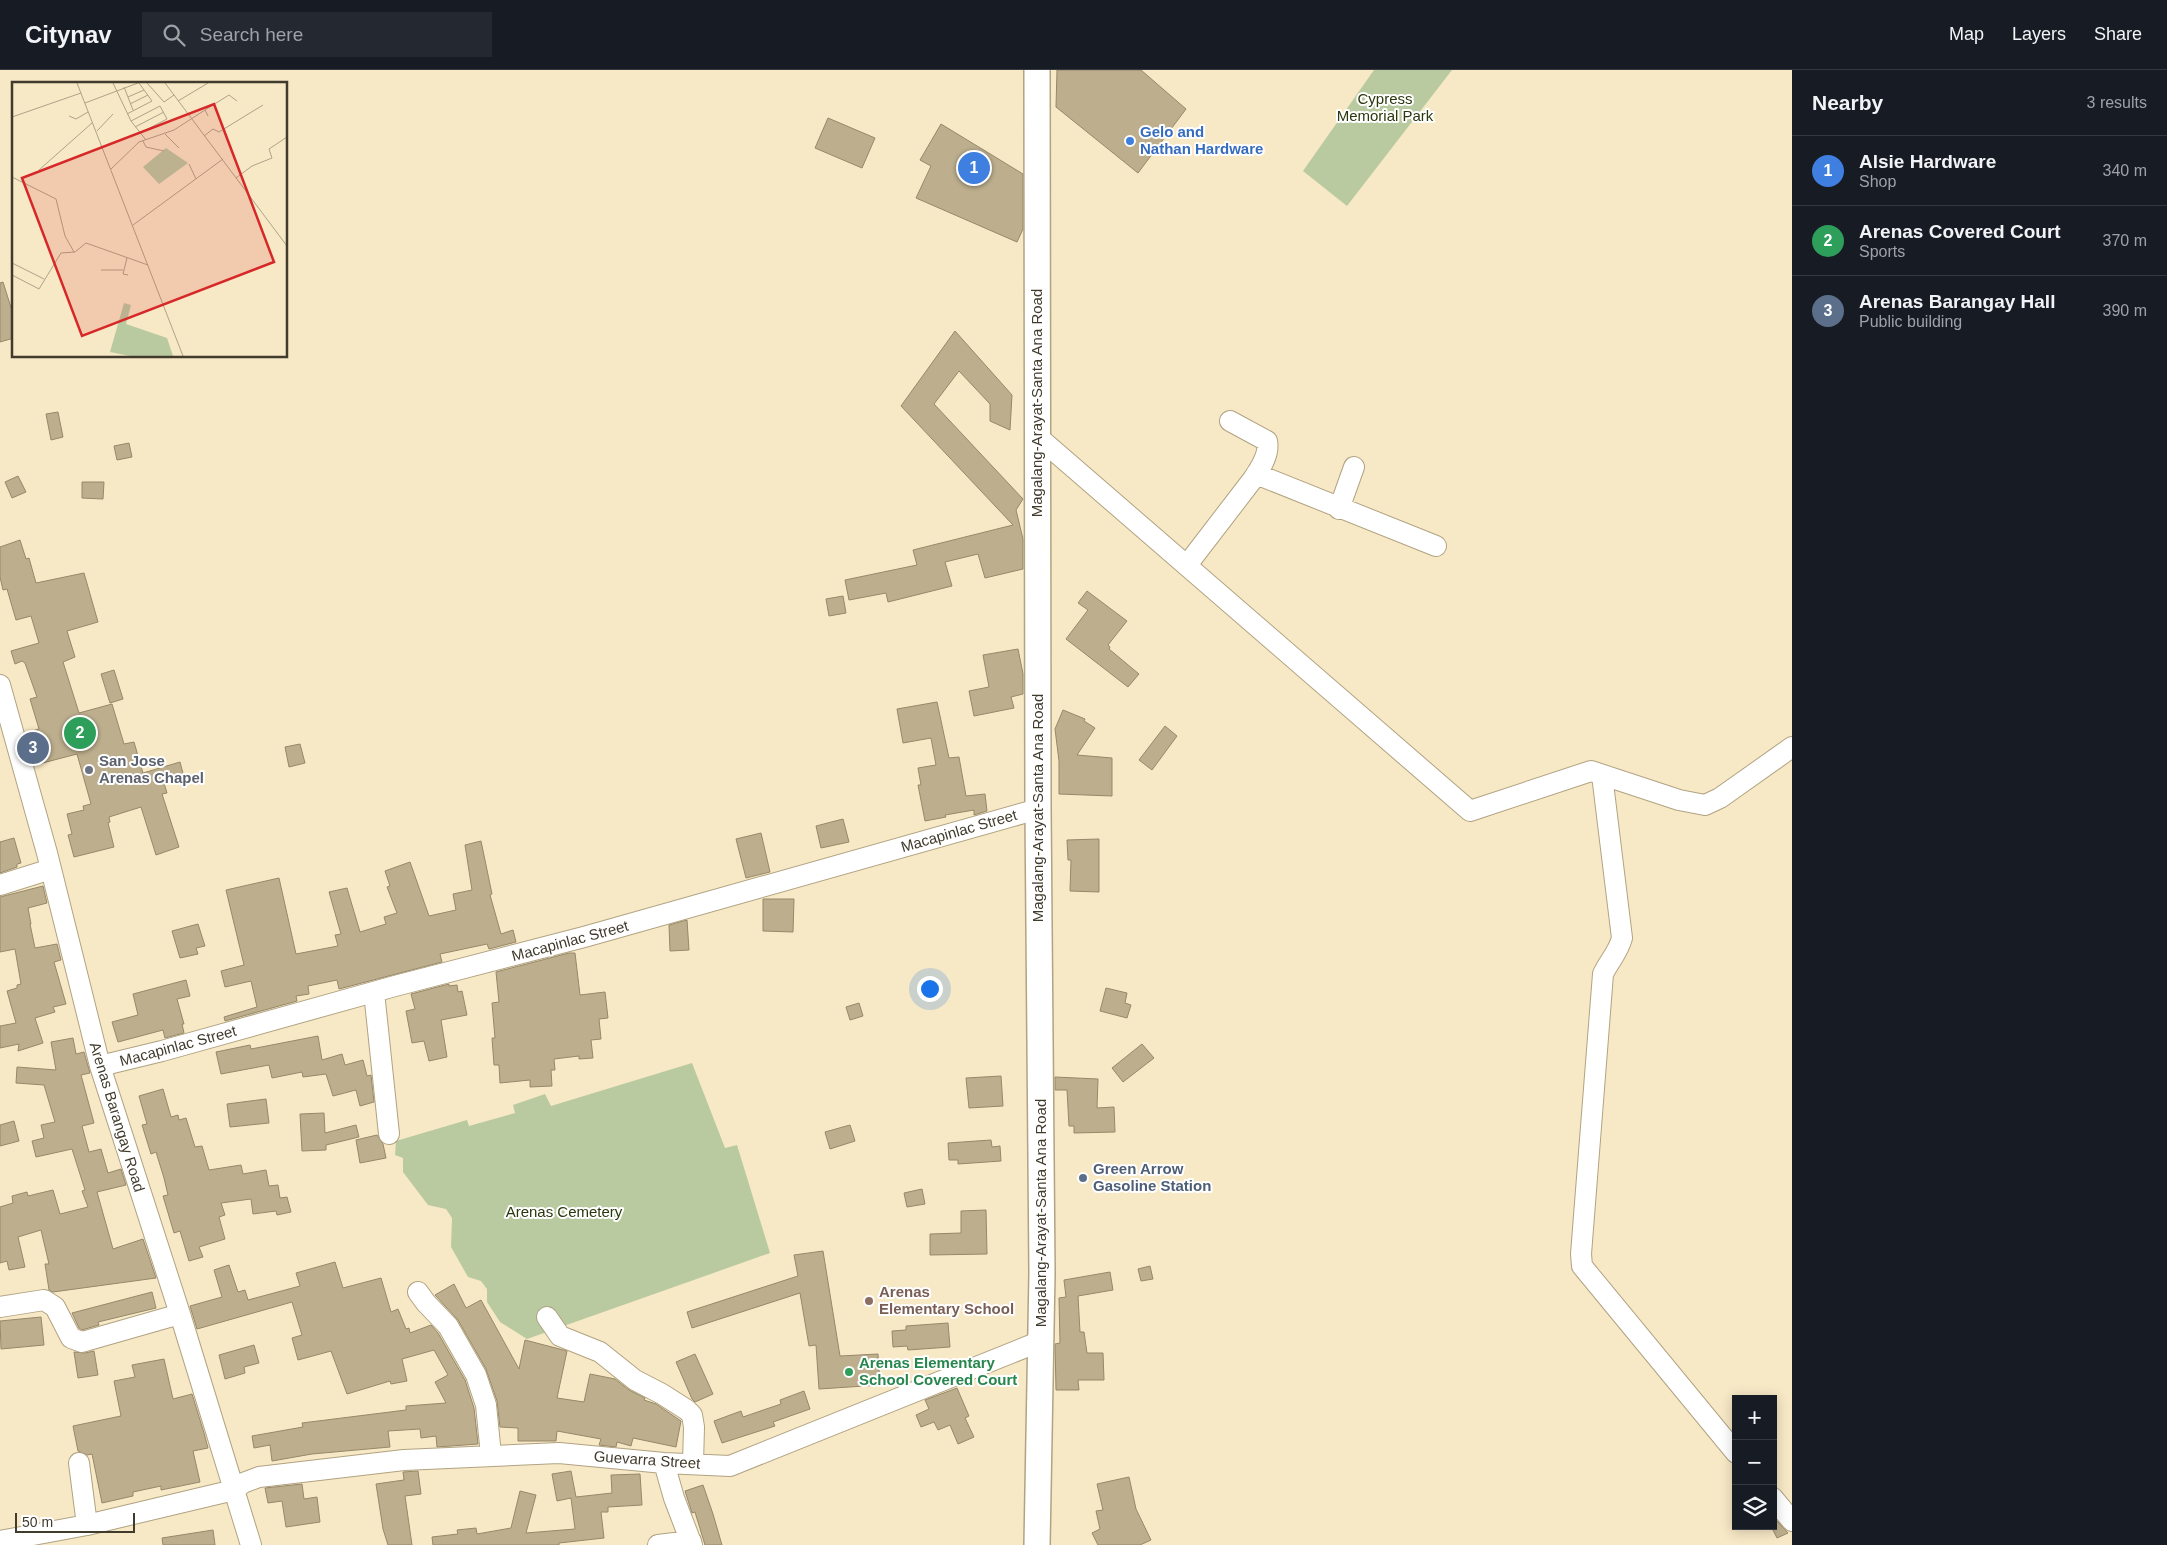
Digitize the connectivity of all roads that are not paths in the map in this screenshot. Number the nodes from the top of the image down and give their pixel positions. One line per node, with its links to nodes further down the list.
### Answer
1 (1037, 70): 3 (main road, Magalang-Arayat-Santa Ana Road)
2 (1230, 421): 5 (street)
3 (1037, 436): 8 (street); 12 (main road, Magalang-Arayat-Santa Ana Road)
4 (1354, 467): 6 (street)
5 (1256, 474): 6 (street); 8 (street)
6 (1339, 509): 7 (street)
7 (1436, 546)
8 (1187, 565): 11 (street)
9 (0, 685): 13 (street, Arenas Barangay Road)
10 (1792, 746): 11 (street)
11 (1602, 775): 23 (street)
12 (1038, 809): 15 (street, Macapinlac Street); 22 (main road, Magalang-Arayat-Santa Ana Road)
13 (51, 869): 14 (street); 16 (street, Arenas Barangay Road)
14 (0, 885)
15 (374, 992): 16 (street, Macapinlac Street); 17 (street)
16 (100, 1066): 20 (street, Arenas Barangay Road)
17 (389, 1134)
18 (418, 1292): 24 (street)
19 (0, 1307): 20 (street)
20 (180, 1314): 28 (street, Arenas Barangay Road)
21 (547, 1317): 27 (street)
22 (1041, 1341): 27 (street, Guevarra Street); 36 (main road, Magalang-Arayat-Santa Ana Road)
23 (1732, 1448)
24 (491, 1455): 25 (street, Guevarra Street); 28 (street, Guevarra Street)
25 (664, 1463): 27 (street, Guevarra Street); 33 (street)
26 (79, 1464): 31 (street)
27 (693, 1464)
28 (234, 1490): 31 (street, Guevarra Street); 34 (street, Arenas Barangay Road)
29 (1777, 1503): 30 (street)
30 (1792, 1521)
31 (87, 1525): 32 (street, Guevarra Street)
32 (0, 1541)
33 (692, 1543): 35 (street)
34 (251, 1545)
35 (658, 1545)
36 (1037, 1545)

